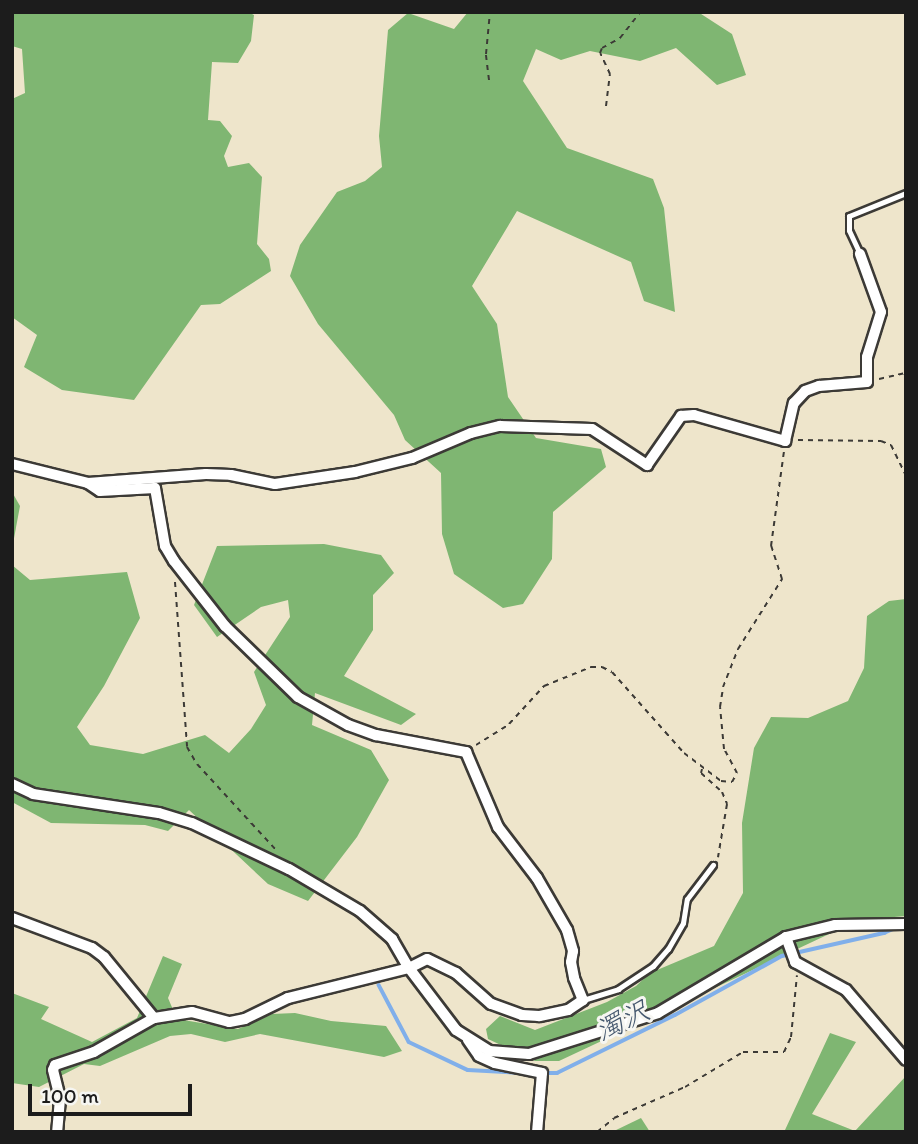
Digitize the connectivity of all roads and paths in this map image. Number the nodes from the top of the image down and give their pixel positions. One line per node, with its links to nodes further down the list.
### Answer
1 (490, 12): 3 (path)
2 (640, 12): 4 (path)
3 (489, 80)
4 (606, 106)
5 (906, 193): 6 (lane)
6 (860, 254): 8 (street)
7 (906, 373): 8 (path)
8 (867, 382): 9 (street)
9 (785, 441): 11 (path); 12 (street); 15 (path)
10 (12, 464): 12 (street)
11 (906, 476)
12 (89, 483): 13 (street)
13 (174, 561): 14 (street); 18 (path)
14 (466, 752): 15 (path); 24 (street)
15 (702, 768): 17 (path)
16 (12, 784): 18 (street)
17 (713, 865): 24 (lane)
18 (289, 869): 23 (street)
19 (12, 918): 25 (street)
20 (906, 924): 21 (street)
21 (786, 937): 22 (street); 26 (street)
22 (797, 962): 27 (street); 30 (path)
23 (409, 968): 24 (street); 25 (street); 26 (street)
24 (583, 1000)
25 (154, 1018): 28 (street)
26 (467, 1038): 29 (street)
27 (906, 1060)
28 (57, 1132)
29 (537, 1132)
30 (597, 1132)

